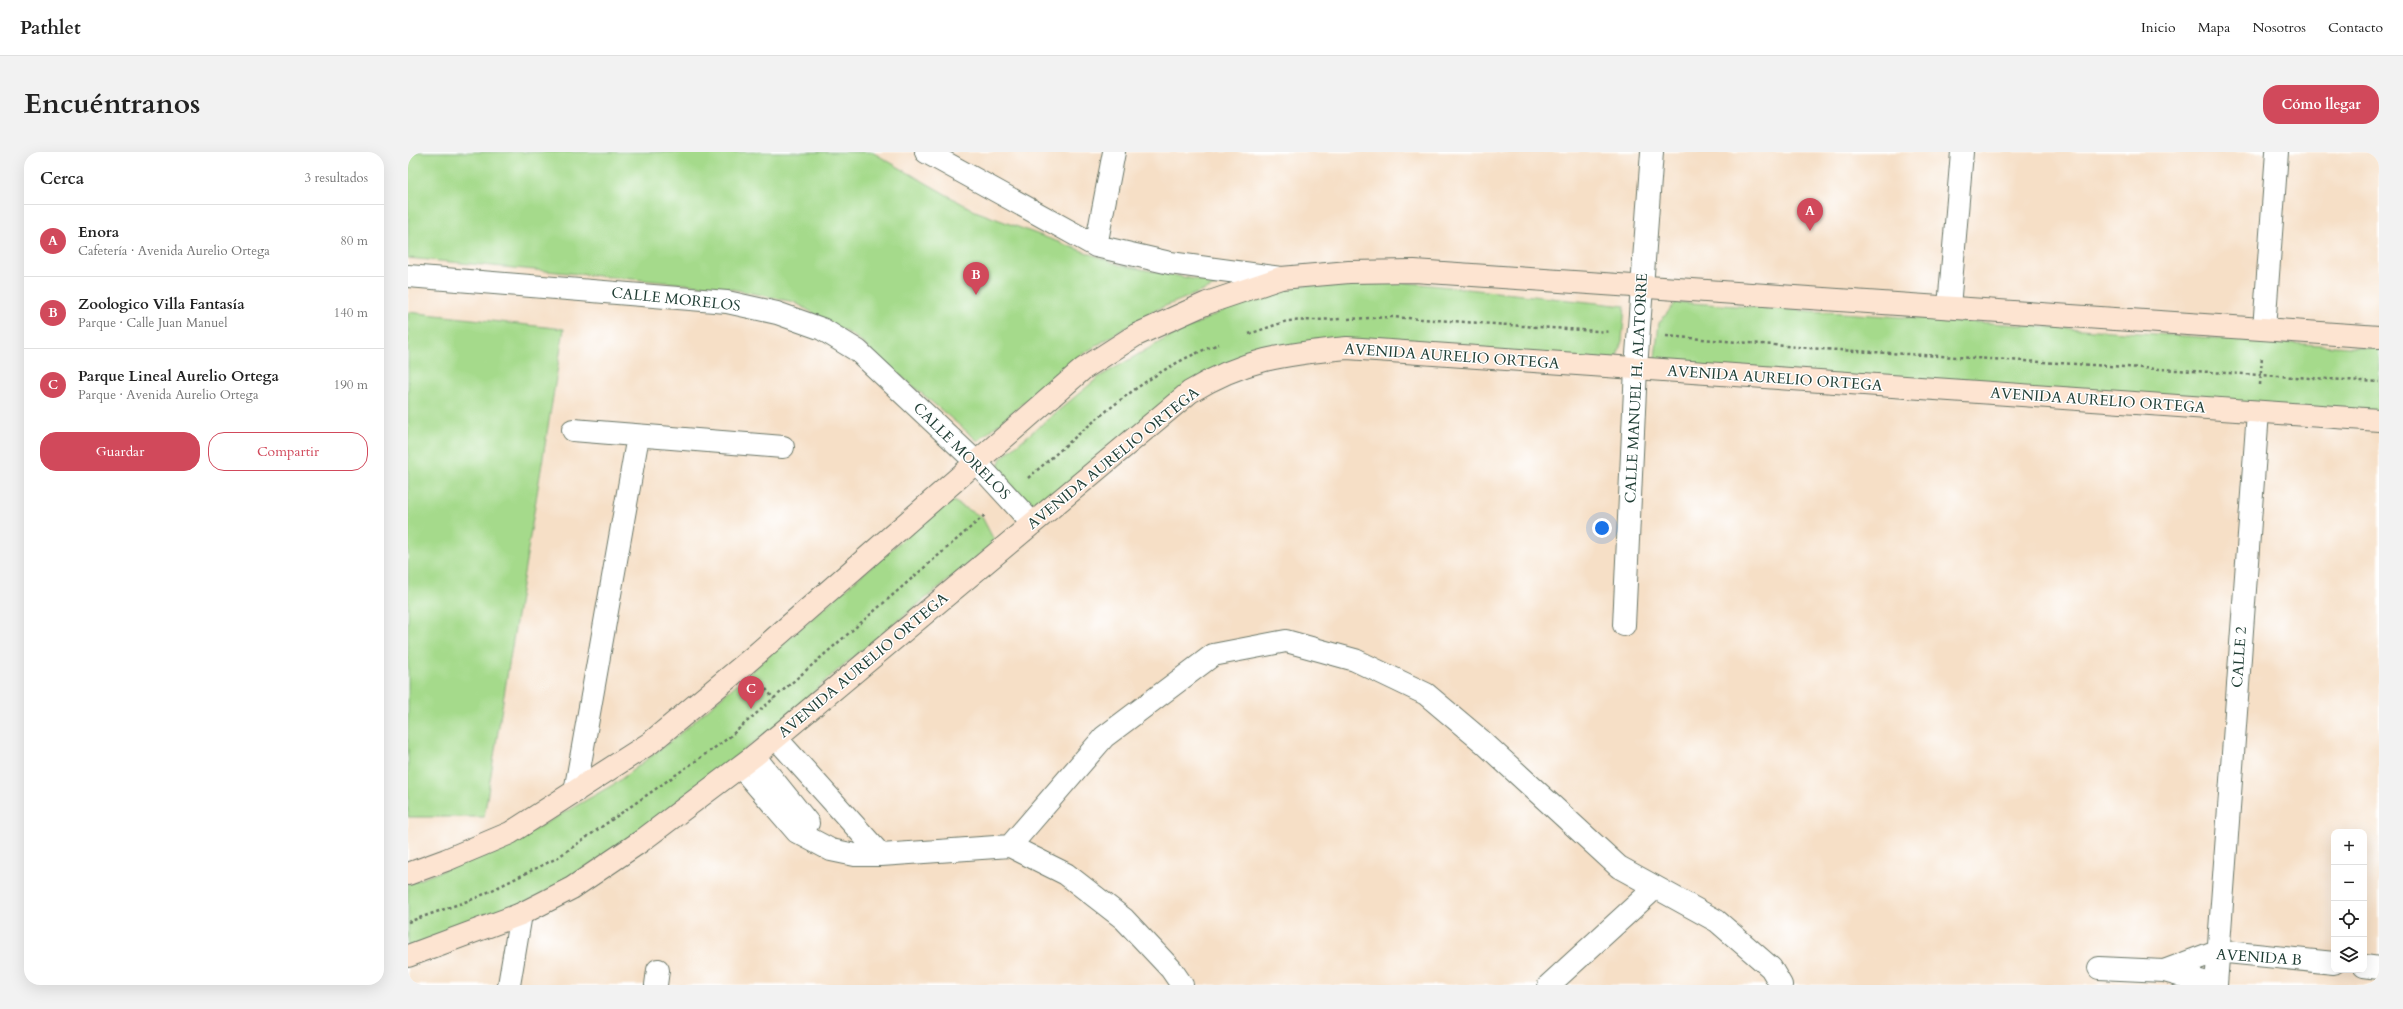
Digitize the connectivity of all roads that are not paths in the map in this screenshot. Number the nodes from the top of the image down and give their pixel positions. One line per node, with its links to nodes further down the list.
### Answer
1 (926, 152): 6 (street)
2 (1114, 152): 6 (street)
3 (1652, 152): 9 (street, CALLE MANUEL H. ALATORRE)
4 (1962, 152): 10 (street)
5 (2277, 152): 11 (street)
6 (1096, 246): 8 (street)
7 (408, 276): 19 (street, CALLE MORELOS)
8 (1281, 278): 9 (main road); 19 (main road)
9 (1642, 286): 10 (main road); 13 (street, CALLE MANUEL H. ALATORRE)
10 (1949, 307): 11 (main road)
11 (2264, 329): 12 (main road)
12 (2379, 337)
13 (1636, 368): 14 (main road, AVENIDA AURELIO ORTEGA); 20 (main road, AVENIDA AURELIO ORTEGA); 21 (street, CALLE MANUEL H. ALATORRE)
14 (2258, 412): 15 (main road, AVENIDA AURELIO ORTEGA); 30 (street, CALLE 2)
15 (2379, 420)
16 (573, 430): 17 (street)
17 (638, 436): 18 (street); 24 (street)
18 (783, 447)
19 (975, 461): 20 (street, CALLE MORELOS); 24 (main road)
20 (1032, 523): 22 (main road, AVENIDA AURELIO ORTEGA)
21 (1624, 625)
22 (776, 738): 23 (main road, AVENIDA AURELIO ORTEGA); 26 (street)
23 (747, 762): 26 (street); 29 (main road, AVENIDA AURELIO ORTEGA)
24 (575, 792): 27 (main road)
25 (1010, 846): 26 (street); 28 (street); 38 (street)
26 (881, 855)
27 (408, 874)
28 (1655, 888): 39 (street); 40 (street)
29 (521, 914): 31 (main road, AVENIDA AURELIO ORTEGA); 37 (street)
30 (2217, 951): 32 (street, AVENIDA B); 36 (street, AVENIDA B); 41 (street, CALLE 2)
31 (408, 956)
32 (2331, 963)
33 (2367, 966): 35 (street)
34 (2099, 968): 36 (street, AVENIDA B)
35 (2379, 968)
36 (2164, 971): 41 (street, AVENIDA B)
37 (509, 985)
38 (1182, 985)
39 (1549, 985)
40 (1781, 985)
41 (2215, 985)

